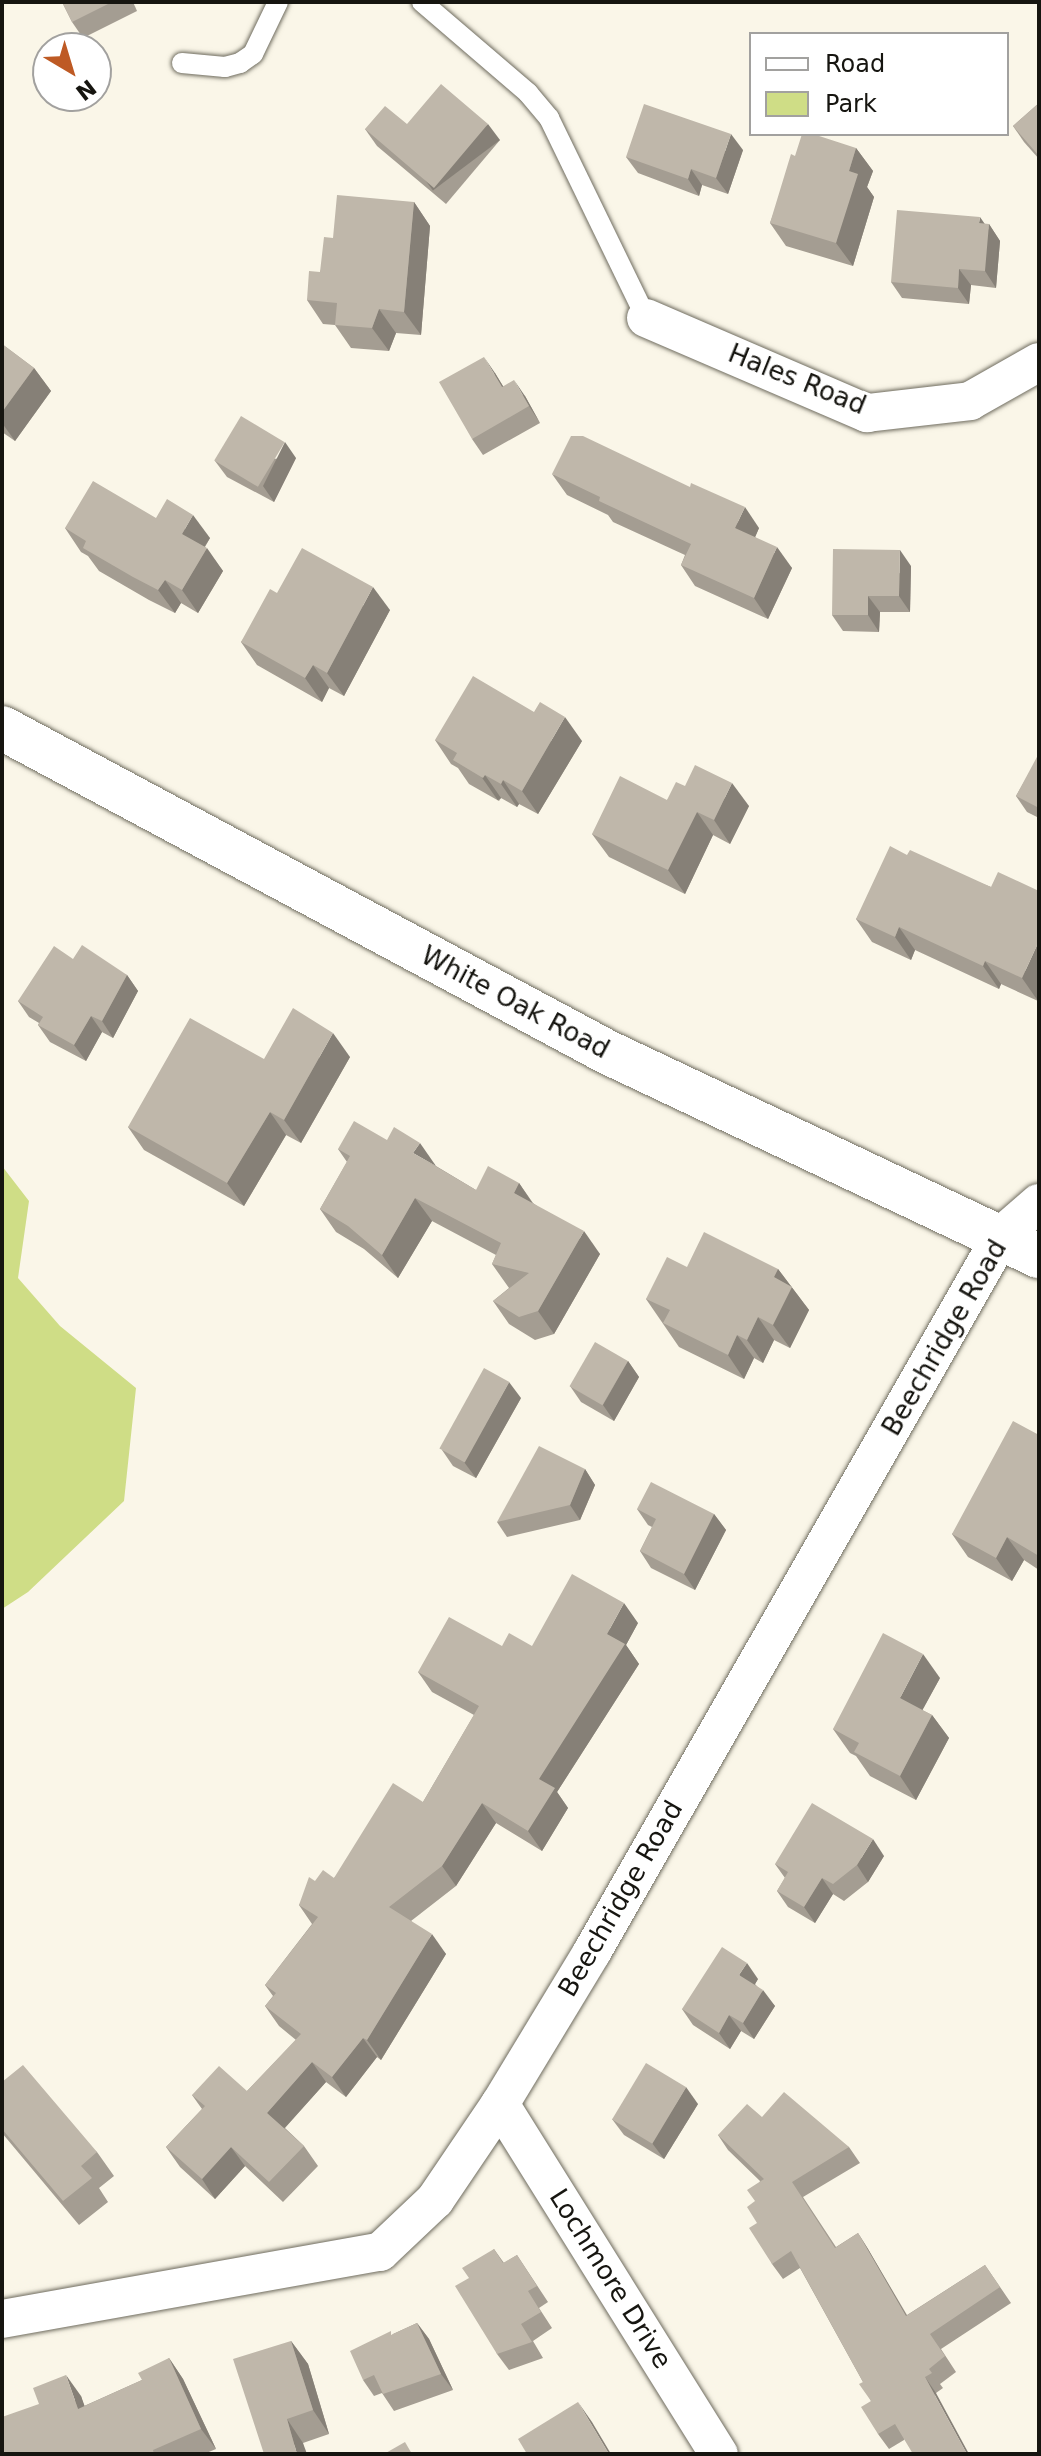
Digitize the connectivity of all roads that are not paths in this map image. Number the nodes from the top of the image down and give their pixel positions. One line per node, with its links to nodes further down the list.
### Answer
1 (278, 2): 3 (lane)
2 (422, 2): 4 (lane)
3 (182, 63)
4 (646, 318): 5 (street, Hales Road)
5 (1039, 362)
6 (2, 728): 8 (street, White Oak Road)
7 (1039, 1203): 8 (street, Beechridge Road)
8 (1020, 1246): 9 (street, Beechridge Road)
9 (500, 2104): 10 (street, Beechridge Road); 11 (street, Lochmore Drive)
10 (2, 2319)
11 (719, 2454)

